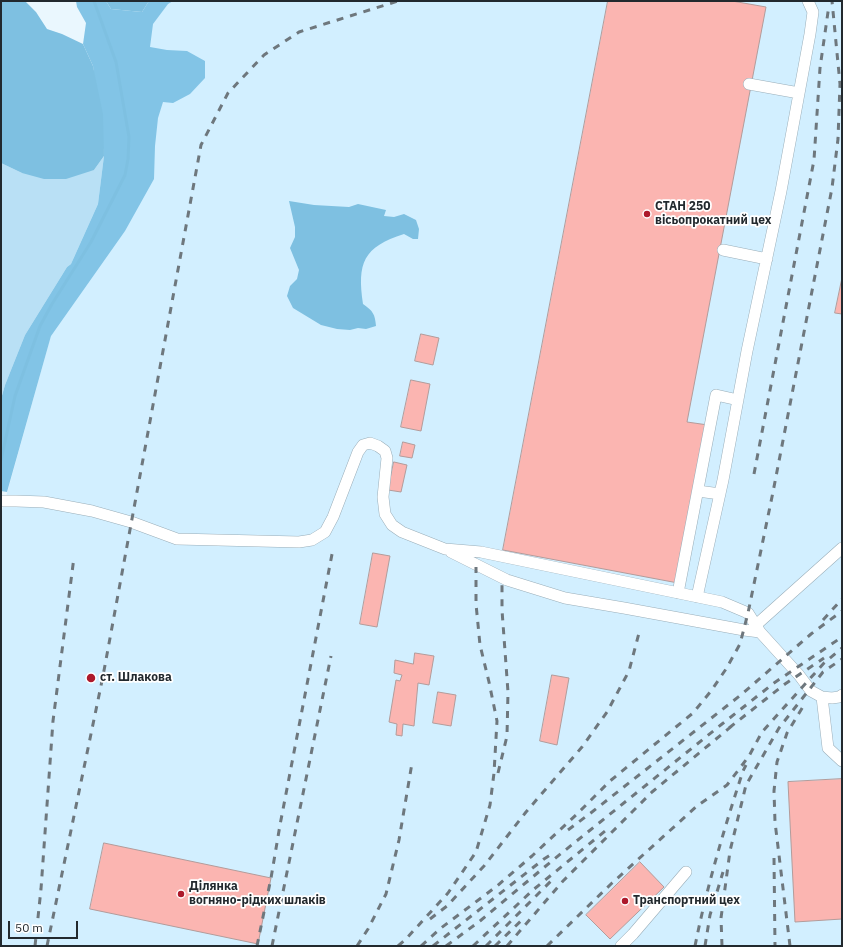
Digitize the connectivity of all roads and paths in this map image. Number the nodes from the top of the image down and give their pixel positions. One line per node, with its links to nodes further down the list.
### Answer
1 (808, 1): 3 (lane)
2 (749, 84): 3 (lane)
3 (799, 93): 5 (lane)
4 (723, 250): 5 (lane)
5 (766, 259): 6 (lane)
6 (738, 400): 7 (lane); 8 (lane)
7 (698, 490): 8 (lane); 12 (lane)
8 (720, 494): 13 (lane)
9 (1, 501): 11 (lane)
10 (842, 548): 14 (lane)
11 (445, 549): 12 (lane); 14 (lane)
12 (678, 593): 13 (lane)
13 (697, 597): 14 (lane)
14 (758, 629): 16 (lane)
15 (842, 695): 16 (lane)
16 (822, 697): 17 (lane)
17 (842, 761)
18 (686, 872): 19 (lane)
19 (621, 946)

